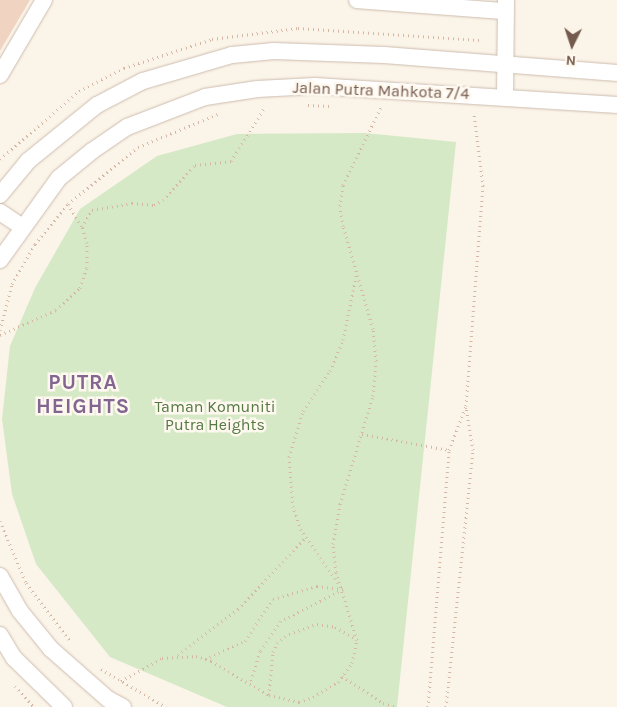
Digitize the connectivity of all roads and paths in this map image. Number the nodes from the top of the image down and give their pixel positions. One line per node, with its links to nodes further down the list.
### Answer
1 (44, 0): 8 (street)
2 (357, 0): 3 (street)
3 (506, 6): 6 (street)
4 (385, 34): 5 (path)
5 (384, 55): 6 (street, Jalan Putra Mahkota 7/4); 24 (street, Jalan Putra Mahkota 7/4)
6 (505, 65): 7 (street, Jalan Putra Mahkota 7/4); 10 (street)
7 (617, 73)
8 (0, 74)
9 (382, 89): 10 (street, Jalan Putra Mahkota 7/4); 18 (path); 28 (street, Jalan Putra Mahkota 7/4)
10 (504, 97): 12 (street, Jalan Putra Mahkota 7/4)
11 (300, 105): 13 (path)
12 (617, 105)
13 (334, 106)
14 (274, 107): 16 (path)
15 (258, 108): 16 (path)
16 (265, 108): 27 (path)
17 (372, 108): 18 (path)
18 (381, 108): 19 (path); 30 (path)
19 (390, 109)
20 (227, 112): 25 (path)
21 (464, 114): 22 (path)
22 (474, 114): 23 (path); 33 (path)
23 (481, 114)
24 (0, 195)
25 (68, 204): 27 (path); 31 (path)
26 (0, 212): 28 (street)
27 (82, 227): 32 (path)
28 (22, 228): 29 (street, Jalan Putra Mahkota 7/4)
29 (1, 255)
30 (357, 271): 34 (path); 37 (path)
31 (0, 330)
32 (0, 335)
33 (466, 406): 35 (path); 55 (path)
34 (362, 434): 35 (path); 39 (path)
35 (449, 450): 54 (path)
36 (0, 521): 42 (path)
37 (306, 537): 39 (path); 43 (path)
38 (0, 576): 51 (street)
39 (342, 589): 41 (path); 44 (path); 48 (path)
40 (0, 635): 50 (street)
41 (357, 640): 46 (path); 49 (path)
42 (77, 650)
43 (178, 656): 44 (path); 47 (path)
44 (205, 659): 48 (path)
45 (98, 667): 47 (path)
46 (342, 676): 49 (path); 53 (path)
47 (121, 681): 52 (path)
48 (250, 684): 49 (path)
49 (269, 696)
50 (64, 707)
51 (123, 707)
52 (166, 707)
53 (396, 707)
54 (428, 707)
55 (446, 707)

